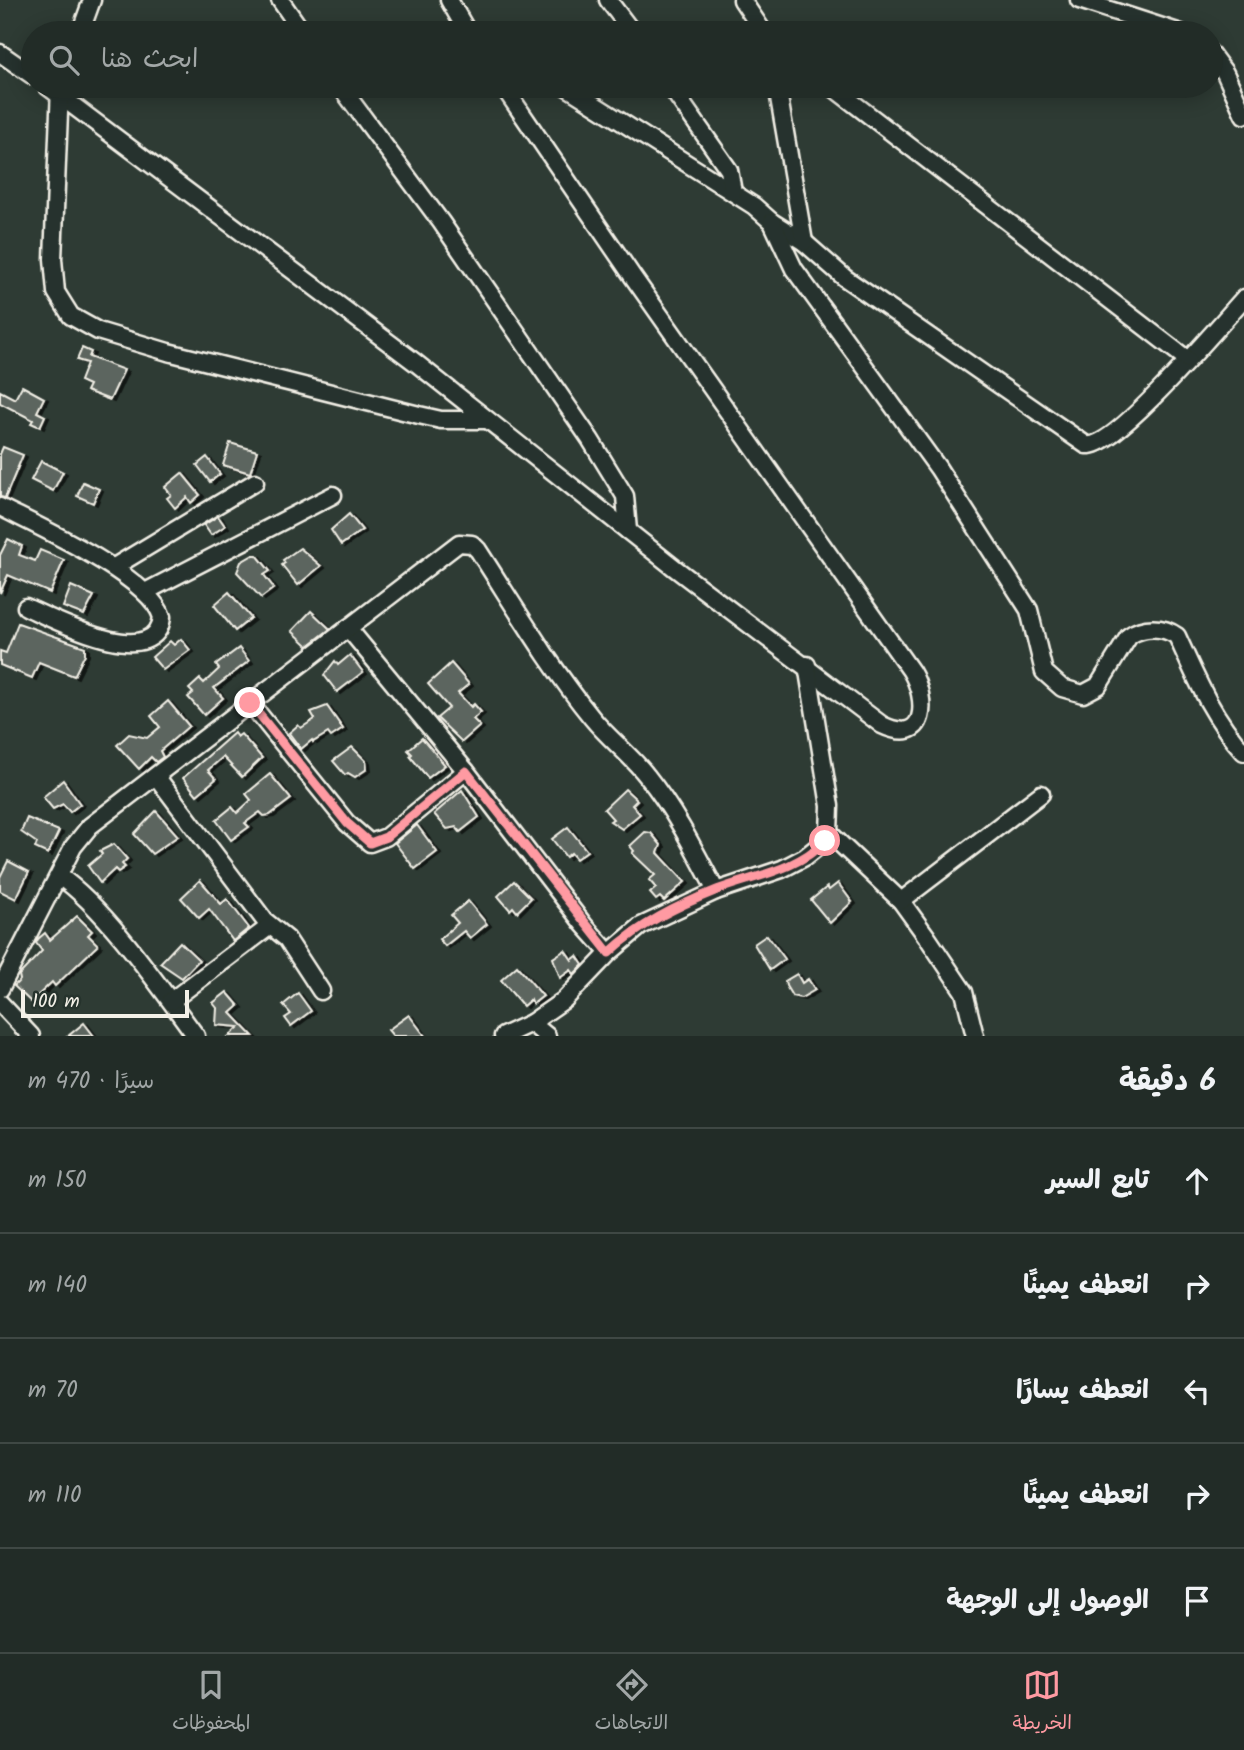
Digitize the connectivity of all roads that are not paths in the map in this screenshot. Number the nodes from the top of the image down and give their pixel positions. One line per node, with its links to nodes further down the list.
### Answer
1 (92, 0): 7 (street)
2 (280, 0): 8 (street)
3 (449, 0): 9 (street)
4 (608, 0): 10 (street)
5 (742, 0): 11 (street)
6 (1079, 0): 12 (street)
7 (84, 21)
8 (295, 21)
9 (461, 21)
10 (624, 21)
11 (756, 21)
12 (1144, 21)
13 (0, 53): 14 (street)
14 (21, 68)
15 (1223, 70): 24 (street)
16 (55, 98): 30 (street)
17 (68, 98): 30 (street)
18 (349, 98): 34 (street)
19 (511, 98): 39 (street)
20 (584, 98): 25 (street)
21 (678, 98): 25 (street)
22 (779, 98): 27 (street)
23 (847, 98): 29 (street)
24 (1244, 115)
25 (733, 192): 26 (street)
26 (772, 222): 27 (street); 41 (street)
27 (804, 242): 29 (street)
28 (1244, 298): 29 (street)
29 (1188, 360)
30 (487, 420): 34 (street)
31 (256, 482): 35 (street)
32 (333, 495): 36 (street)
33 (0, 507): 35 (street)
34 (628, 531): 39 (street)
35 (114, 567): 36 (street)
36 (145, 592): 37 (street)
37 (26, 607)
38 (348, 628): 40 (street); 42 (street); 47 (street)
39 (807, 665): 45 (street)
40 (250, 703): 42 (street); 43 (street)
41 (1244, 751)
42 (466, 771): 50 (street)
43 (156, 776): 46 (street); 49 (street)
44 (1041, 794): 48 (street)
45 (829, 833): 47 (street); 48 (street)
46 (59, 876): 51 (street); 53 (street)
47 (716, 891): 50 (street)
48 (901, 901): 60 (street)
49 (270, 926): 52 (street); 53 (street)
50 (609, 953): 55 (street)
51 (0, 989)
52 (321, 991)
53 (171, 1001): 57 (street)
54 (0, 1003): 56 (street)
55 (531, 1023): 58 (street); 59 (street)
56 (31, 1036)
57 (196, 1036)
58 (503, 1036)
59 (547, 1036)
60 (975, 1036)

